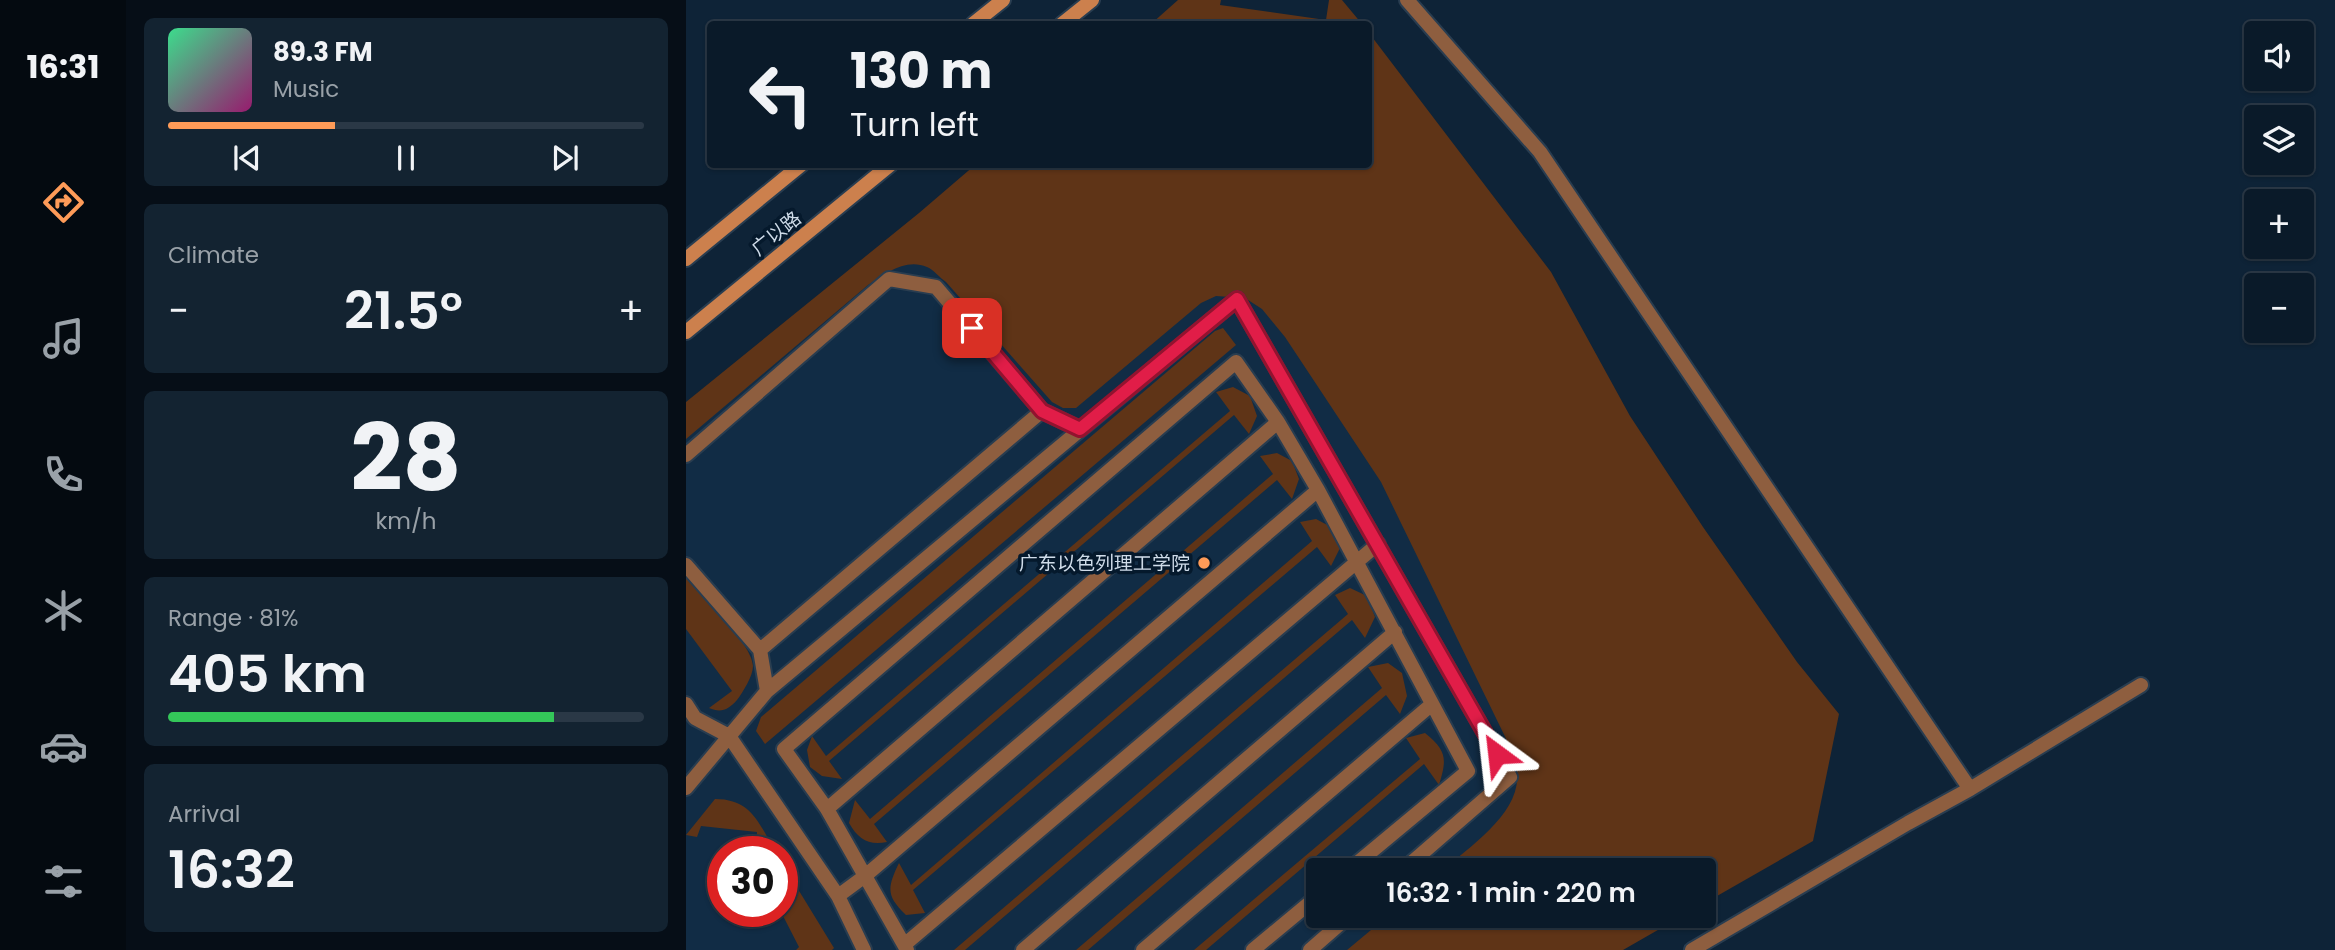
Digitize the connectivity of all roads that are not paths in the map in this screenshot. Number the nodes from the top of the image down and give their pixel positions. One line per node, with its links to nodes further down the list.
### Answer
1 (1003, 0): 4 (main road)
2 (1092, 0): 5 (main road)
3 (1407, 0): 27 (street)
4 (977, 21)
5 (1066, 21)
6 (797, 168): 8 (main road, 广以路)
7 (886, 168): 9 (main road, 广以路)
8 (686, 259)
9 (686, 332)
10 (1042, 411): 12 (street); 13 (street); 19 (street)
11 (1278, 422): 14 (street); 28 (street); 28 (street)
12 (1080, 429): 15 (street); 21 (street)
13 (686, 455)
14 (1318, 490): 16 (street); 31 (street)
15 (1378, 544): 16 (street); 30 (street)
16 (1357, 562): 18 (street); 35 (street)
17 (686, 565): 19 (street)
18 (1395, 632): 23 (street); 37 (street)
19 (760, 650): 21 (street)
20 (2141, 685): 27 (street)
21 (767, 691): 25 (street)
22 (686, 704): 24 (street)
23 (1431, 705): 29 (street); 38 (street)
24 (690, 722): 25 (street)
25 (729, 736): 26 (street); 32 (street)
26 (686, 788)
27 (1970, 789): 41 (street)
28 (827, 809): 31 (street)
29 (1363, 858)
30 (1417, 858)
31 (865, 876): 32 (street); 35 (street)
32 (838, 896): 36 (street)
33 (1306, 906): 39 (street)
34 (1335, 928): 40 (street)
35 (905, 948)
36 (864, 950)
37 (1023, 950)
38 (1143, 950)
39 (1253, 950)
40 (1310, 950)
41 (1692, 950)

